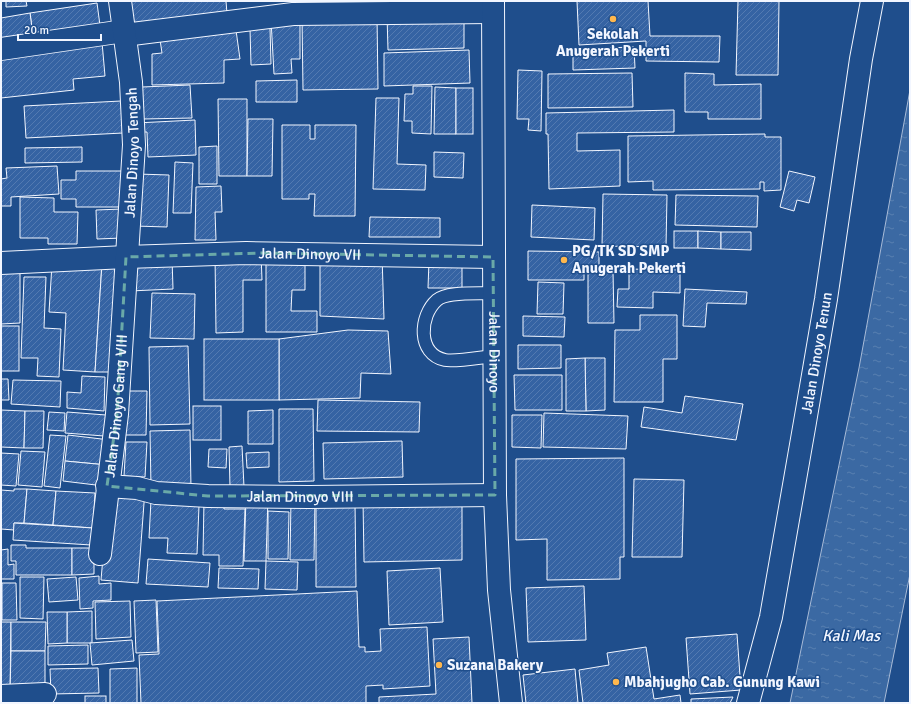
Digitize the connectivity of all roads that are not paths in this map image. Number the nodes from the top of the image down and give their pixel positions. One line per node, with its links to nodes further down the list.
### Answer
1 (120, 1): 4 (street, Jalan Dinoyo Tengah)
2 (872, 1): 17 (street, Jalan Dinoyo Tenun)
3 (492, 6): 4 (street); 7 (street, Jalan Dinoyo)
4 (124, 33): 5 (street); 6 (street, Jalan Dinoyo Tengah)
5 (1, 49)
6 (126, 257): 7 (street, Jalan Dinoyo VII); 8 (street, Jalan Dinoyo VII); 11 (street, Jalan Dinoyo Gang VIII)
7 (493, 257): 9 (street, Jalan Dinoyo)
8 (1, 263)
9 (493, 293): 10 (street, Jalan Dinoyo); 10 (lane)
10 (494, 356): 12 (street, Jalan Dinoyo)
11 (107, 486): 12 (street, Jalan Dinoyo VIII); 13 (street, Jalan Dinoyo Gang VIII)
12 (495, 495): 16 (street, Jalan Dinoyo)
13 (100, 554)
14 (45, 694): 15 (street)
15 (1, 696)
16 (511, 703)
17 (748, 703)

